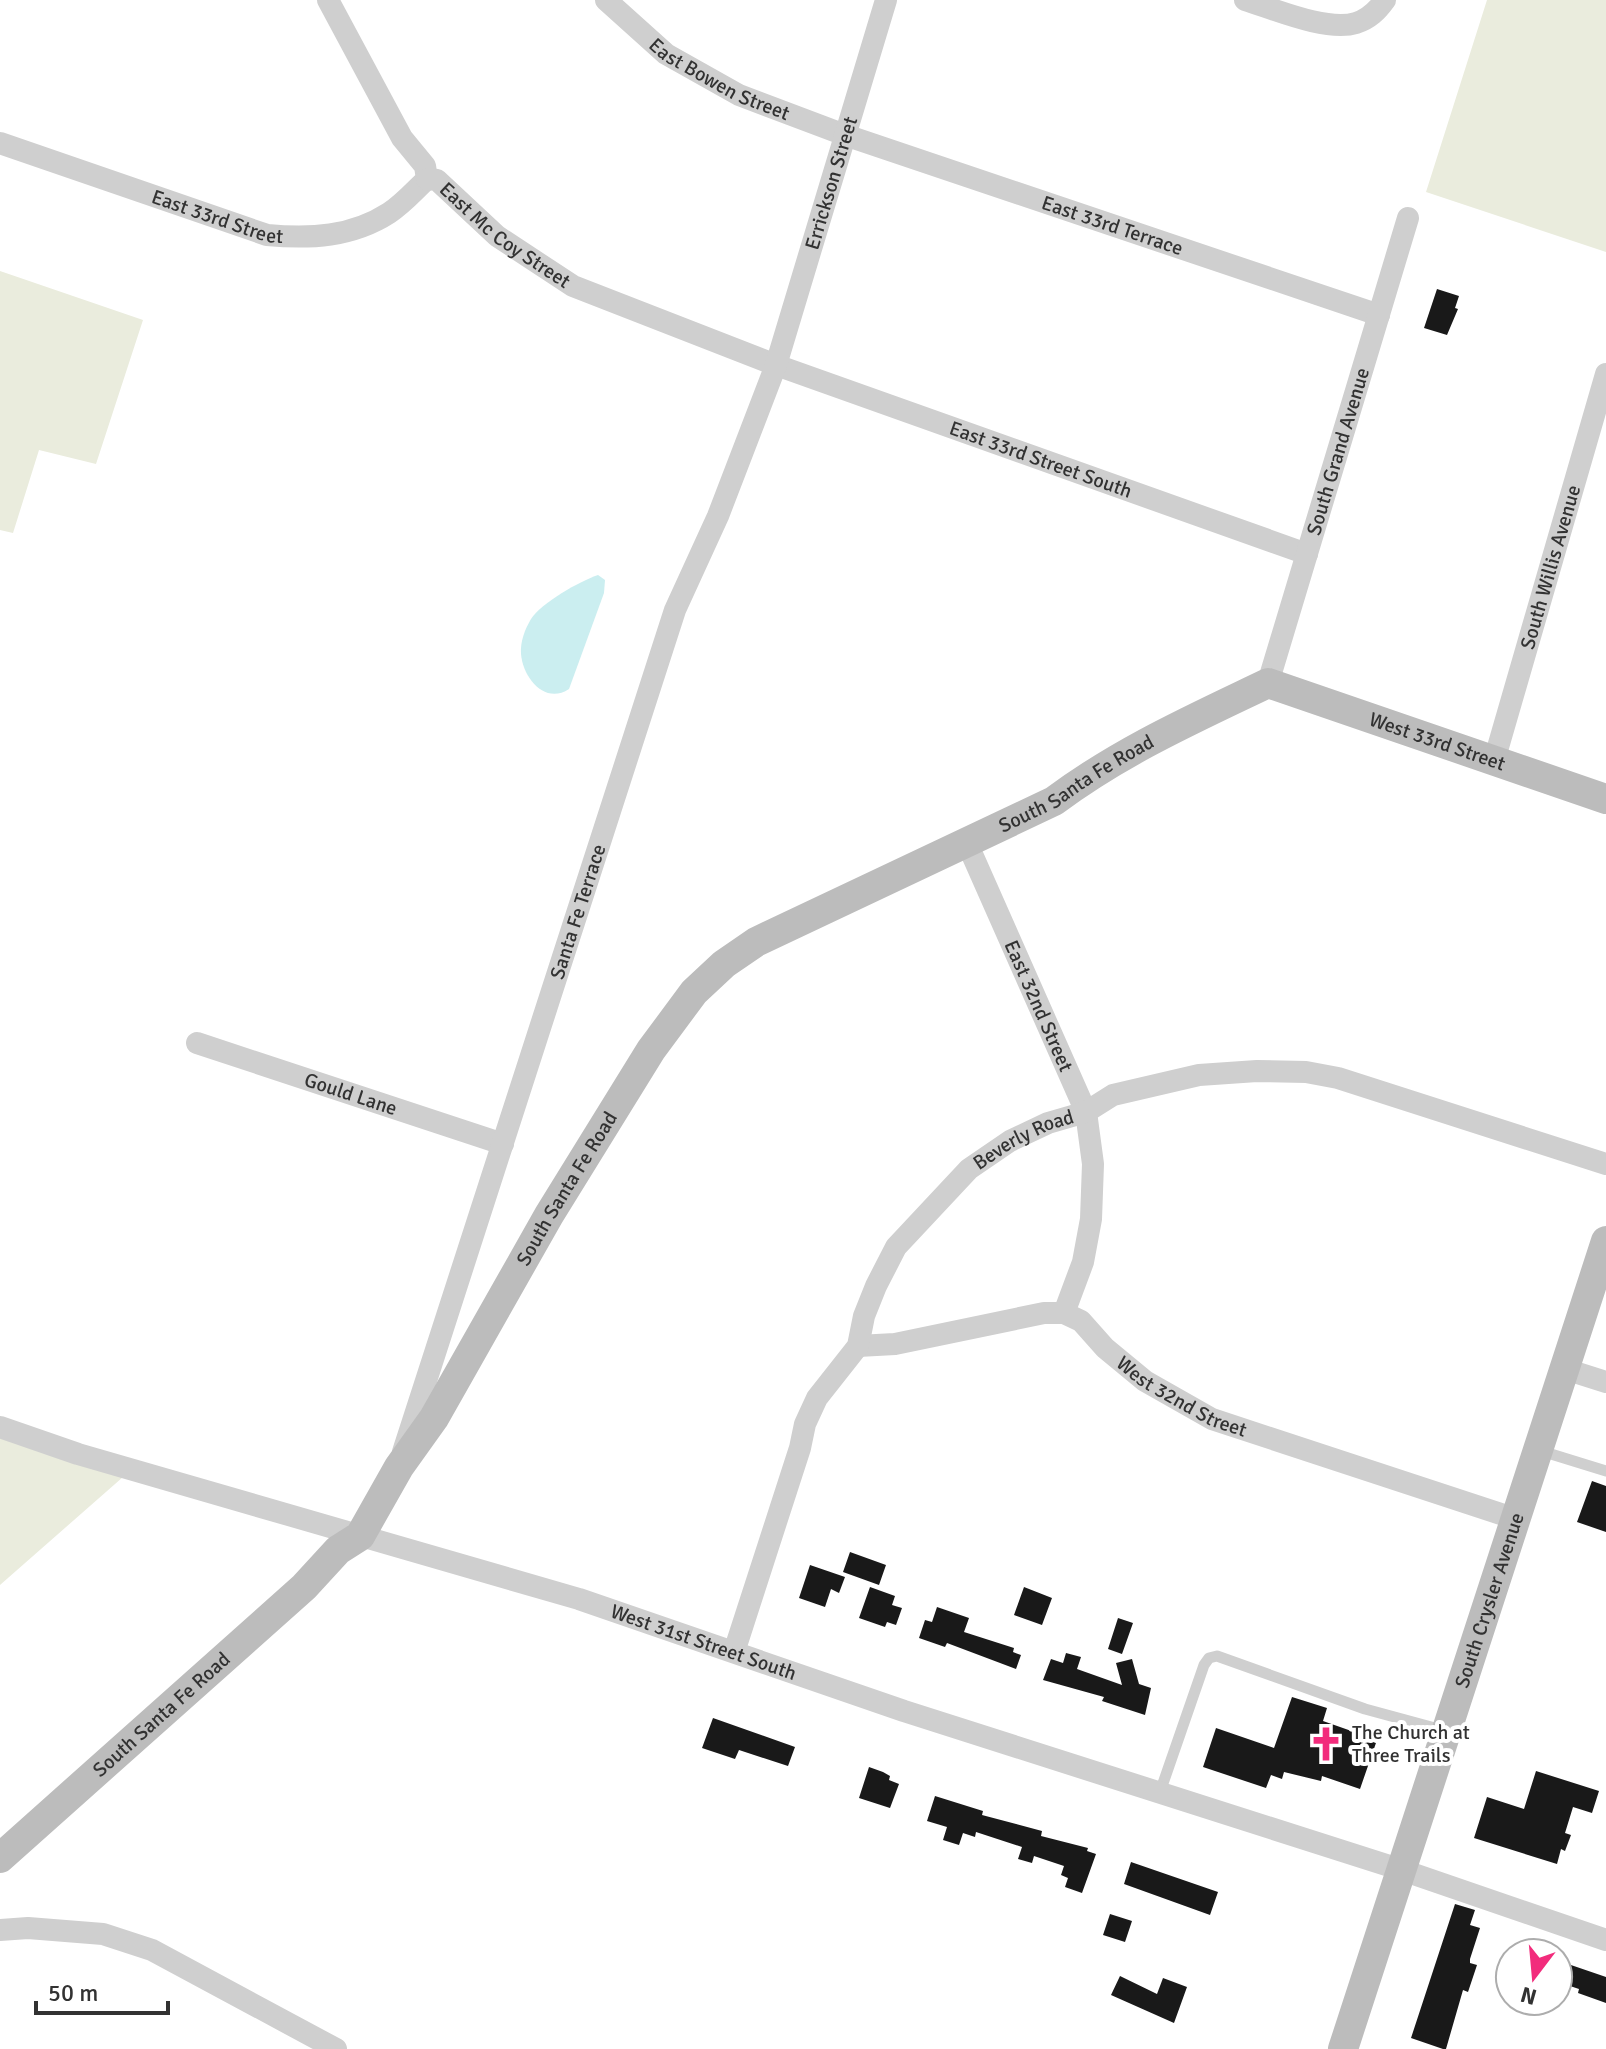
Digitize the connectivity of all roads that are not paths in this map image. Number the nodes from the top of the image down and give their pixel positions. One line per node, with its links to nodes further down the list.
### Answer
1 (328, 0): 8 (street, East Mc Coy Street)
2 (606, 0): 6 (street, East Bowen Street)
3 (886, 0): 6 (street, Errickson Street)
4 (1245, 0): 5 (street)
5 (1385, 0)
6 (845, 135): 10 (street, East 33rd Terrace); 11 (street, Errickson Street)
7 (0, 143): 8 (street, East 33rd Street)
8 (427, 179): 11 (street, East Mc Coy Street)
9 (1408, 218): 10 (street, South Grand Avenue)
10 (1379, 315): 13 (street, South Grand Avenue)
11 (776, 365): 13 (street, East 33rd Street South); 20 (street, Santa Fe Terrace)
12 (1606, 374): 15 (street, South Willis Avenue)
13 (1307, 554): 14 (street, South Grand Avenue)
14 (1268, 683): 15 (street, West 33rd Street); 17 (street, South Santa Fe Road)
15 (1494, 761): 16 (street, West 33rd Street)
16 (1606, 799)
17 (967, 843): 19 (street, East 32nd Street); 29 (street, South Santa Fe Road)
18 (197, 1043): 20 (street, Gould Lane)
19 (1086, 1112): 21 (street, Beverly Road); 23 (street, East 32nd Street); 24 (street, Beverly Road)
20 (503, 1144): 29 (street, Santa Fe Terrace)
21 (1606, 1164)
22 (1606, 1241): 25 (street, South Crysler Avenue)
23 (1064, 1313): 24 (street); 31 (street, West 32nd Street)
24 (858, 1346): 33 (street, Beverly Road)
25 (1565, 1369): 26 (street); 28 (street, South Crysler Avenue)
26 (1606, 1382)
27 (0, 1427): 32 (street, West 31st Street South)
28 (1538, 1450): 30 (lane); 31 (street, South Crysler Avenue)
29 (399, 1467): 32 (street, South Santa Fe Road)
30 (1606, 1471)
31 (1516, 1519): 34 (street, South Crysler Avenue)
32 (360, 1536): 33 (street, West 31st Street South); 36 (street, South Santa Fe Road)
33 (734, 1652): 35 (street, West 31st Street South)
34 (1447, 1731): 35 (lane); 37 (street, South Crysler Avenue)
35 (1160, 1792): 37 (street, West 31st Street South)
36 (0, 1858)
37 (1402, 1870): 39 (street, West 31st Street South); 41 (street, South Crysler Avenue)
38 (0, 1930): 40 (street)
39 (1606, 1940)
40 (336, 2049)
41 (1343, 2049)

